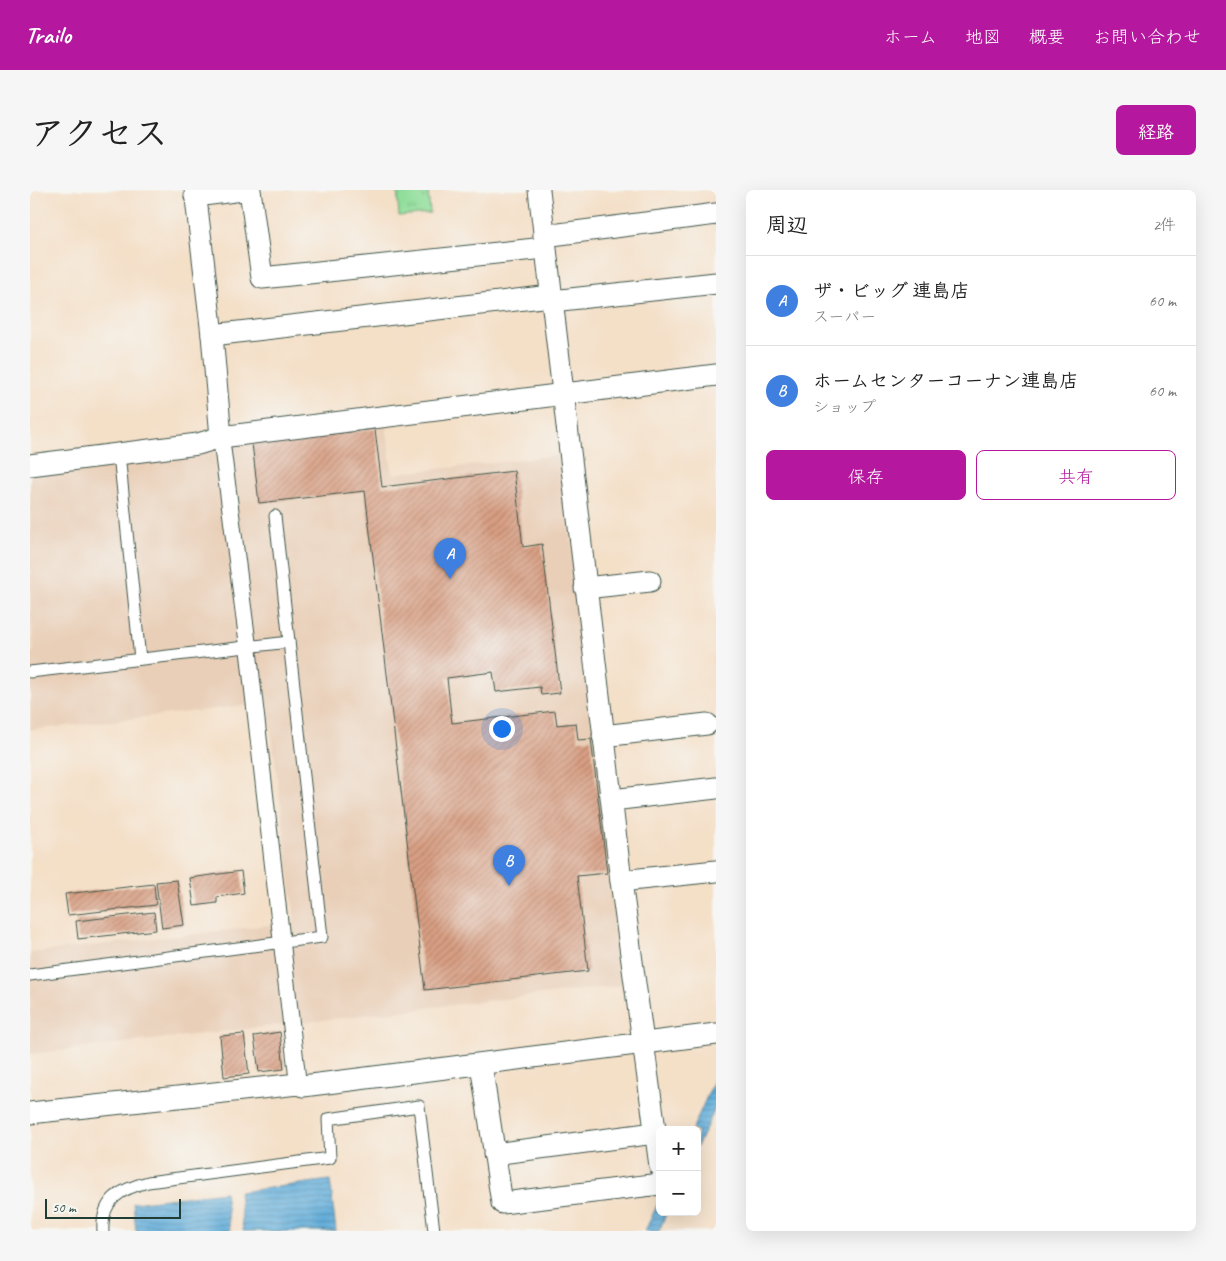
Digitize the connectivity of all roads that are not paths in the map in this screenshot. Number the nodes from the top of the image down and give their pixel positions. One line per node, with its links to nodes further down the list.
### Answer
1 (243, 190): 4 (street)
2 (250, 190): 6 (street)
3 (539, 190): 6 (street)
4 (195, 193): 9 (street)
5 (716, 214): 6 (street)
6 (544, 242): 8 (street)
7 (716, 283): 8 (street)
8 (552, 298): 9 (street); 11 (street)
9 (212, 335): 12 (street)
10 (716, 375): 11 (street)
11 (563, 392): 12 (street); 17 (street)
12 (221, 437): 13 (street); 19 (street)
13 (118, 454): 14 (street); 20 (lane)
14 (30, 464)
15 (275, 516): 18 (lane)
16 (650, 581): 17 (street)
17 (585, 588): 23 (street)
18 (289, 642): 19 (lane); 28 (lane)
19 (248, 646): 20 (lane); 28 (street)
20 (140, 659): 21 (lane)
21 (30, 672)
22 (708, 724): 23 (street)
23 (603, 736): 25 (street)
24 (716, 788): 25 (street)
25 (612, 800): 27 (street)
26 (716, 871): 27 (street)
27 (621, 881): 31 (street)
28 (282, 942): 29 (lane); 33 (street)
29 (30, 975)
30 (716, 1034): 31 (street)
31 (641, 1043): 32 (street); 35 (street)
32 (481, 1064): 33 (street); 36 (street)
33 (298, 1084): 34 (street)
34 (30, 1113)
35 (656, 1133): 36 (street)
36 (494, 1154): 37 (street)
37 (656, 1184)
38 (103, 1231): 39 (lane)
39 (434, 1231)

